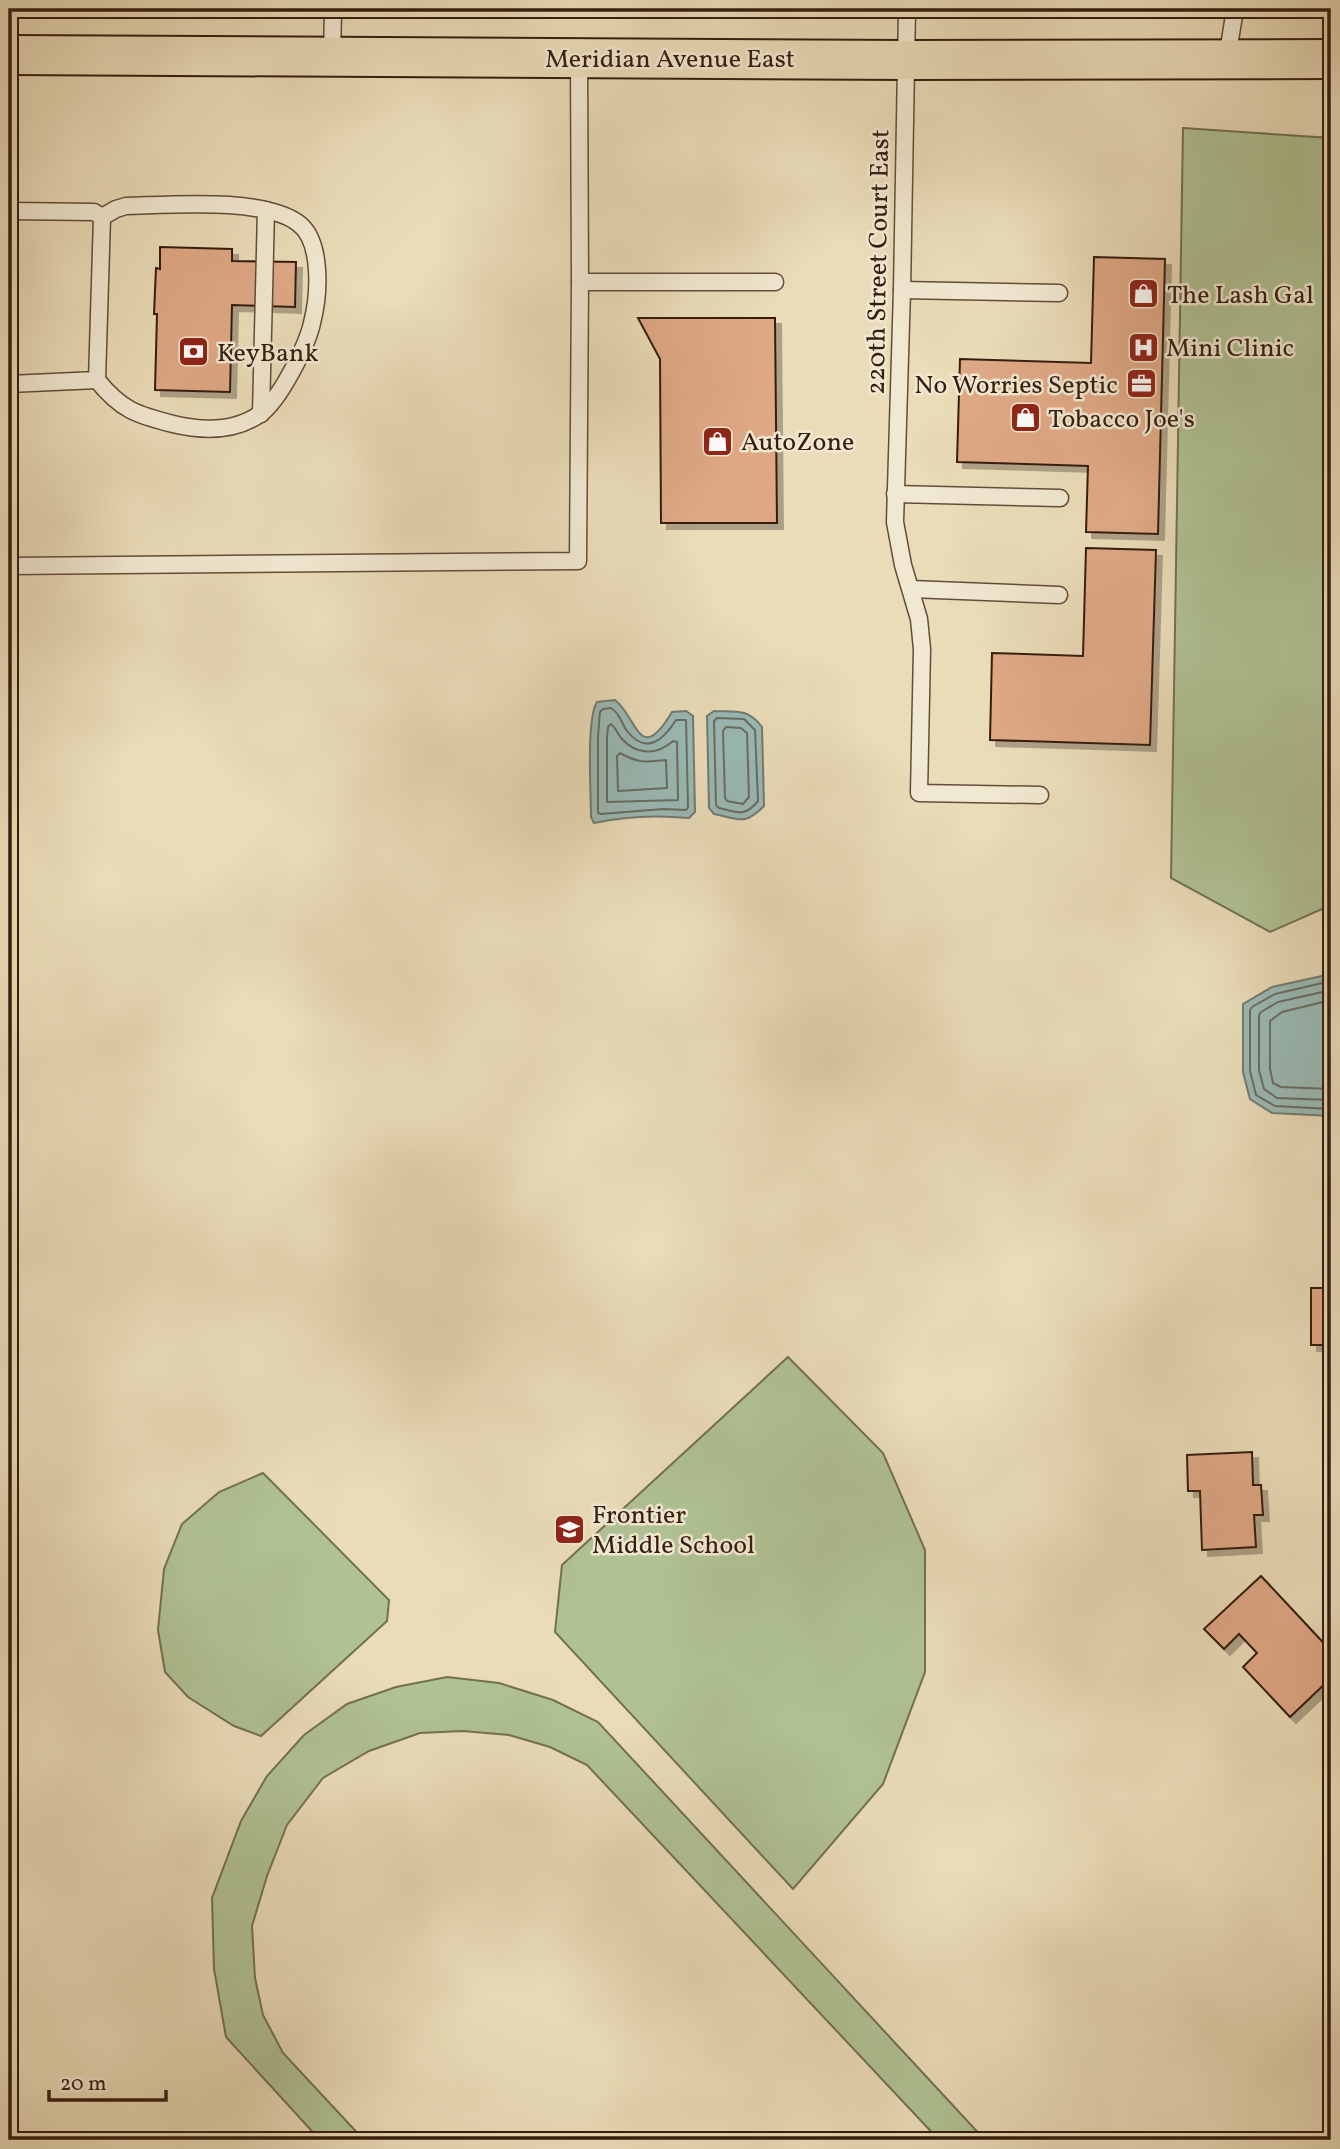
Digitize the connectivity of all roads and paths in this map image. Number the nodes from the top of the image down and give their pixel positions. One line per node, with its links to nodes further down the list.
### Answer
1 (333, 9): 5 (lane)
2 (907, 9): 9 (lane, 220th Street Court East)
3 (1235, 9): 7 (lane)
4 (9, 55): 5 (main road, Meridian Avenue East)
5 (332, 57): 6 (main road, Meridian Avenue East)
6 (579, 58): 9 (main road, Meridian Avenue East); 13 (lane)
7 (1227, 59): 8 (main road, Meridian Avenue East); 9 (main road, Meridian Avenue East)
8 (1331, 59)
9 (906, 60): 15 (lane, 220th Street Court East)
10 (266, 210): 12 (lane); 19 (lane); 19 (lane)
11 (9, 211): 12 (lane)
12 (102, 217): 17 (lane)
13 (580, 282): 14 (lane); 22 (lane)
14 (775, 282)
15 (902, 290): 16 (lane); 20 (lane, 220th Street Court East)
16 (1059, 293)
17 (97, 380): 18 (lane); 19 (lane)
18 (9, 384)
19 (261, 414)
20 (895, 494): 21 (lane); 23 (lane, 220th Street Court East)
21 (1060, 498)
22 (9, 566)
23 (911, 589): 24 (lane); 25 (lane, 220th Street Court East)
24 (1059, 595)
25 (1040, 795)

